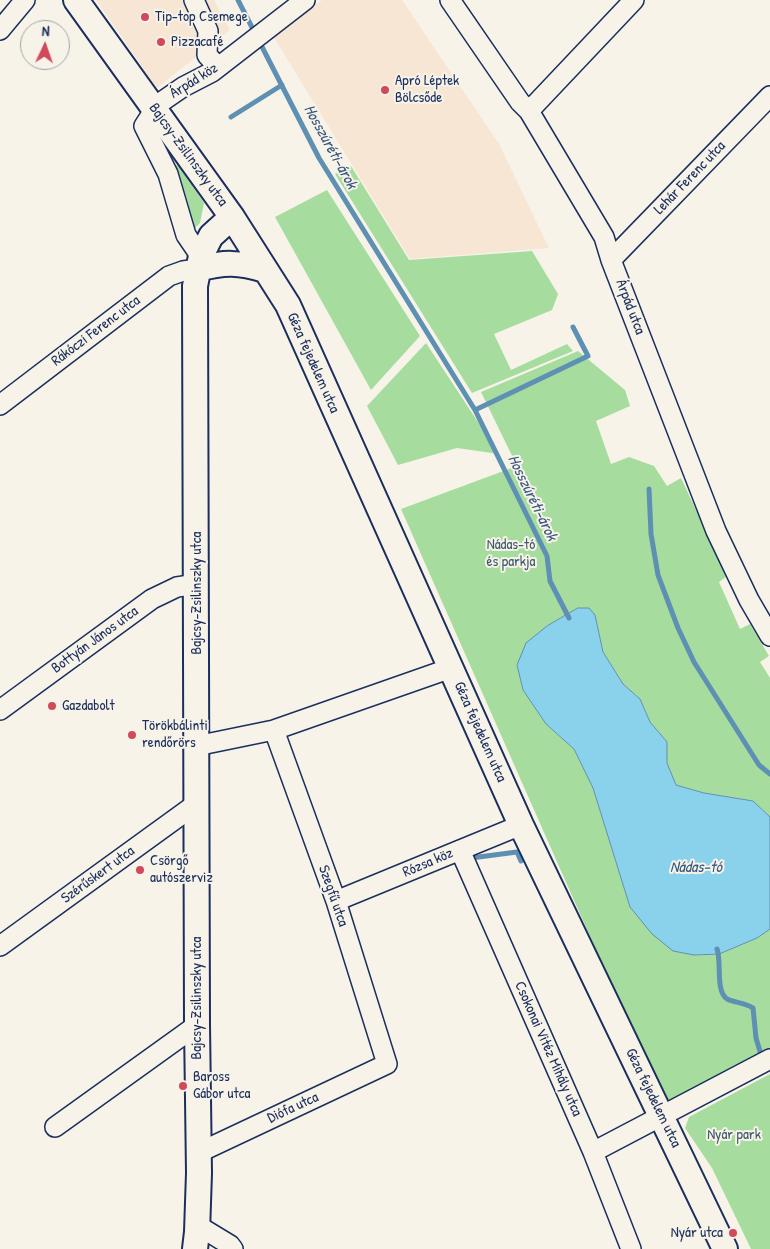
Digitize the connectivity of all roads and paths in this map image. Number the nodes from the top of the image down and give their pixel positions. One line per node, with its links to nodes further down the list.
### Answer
1 (25, 0): 7 (street)
2 (76, 0): 10 (main road, Bajcsy-Zsilinszky utca)
3 (194, 0): 8 (street)
4 (304, 0): 8 (street, Árpád köz)
5 (450, 0): 11 (street, Árpád utca)
6 (634, 0): 11 (street)
7 (0, 30)
8 (218, 67): 10 (street, Árpád köz)
9 (770, 96): 13 (street, Lehár Ferenc utca)
10 (154, 108): 12 (main road, Bajcsy-Zsilinszky utca); 14 (street)
11 (529, 110): 13 (street, Árpád utca)
12 (232, 217): 14 (main road, Bajcsy-Zsilinszky utca); 15 (main road, Géza fejedelem utca)
13 (611, 260): 18 (street, Árpád utca)
14 (199, 263): 15 (main road); 16 (street, Rákóczi Ferenc utca); 17 (main road, Bajcsy-Zsilinszky utca)
15 (265, 270): 19 (main road, Géza fejedelem utca)
16 (0, 405)
17 (197, 584): 20 (street, Bottyán János utca); 22 (main road, Bajcsy-Zsilinszky utca)
18 (770, 636)
19 (451, 668): 21 (street); 24 (main road, Géza fejedelem utca)
20 (0, 710)
21 (274, 730): 22 (street); 26 (street, Szegfű utca)
22 (196, 746): 23 (main road, Bajcsy-Zsilinszky utca)
23 (196, 804): 27 (street, Szérűskert utca); 28 (main road, Bajcsy-Zsilinszky utca)
24 (521, 825): 25 (street, Rózsa köz); 31 (main road, Géza fejedelem utca)
25 (460, 850): 26 (street, Rózsa köz); 33 (street, Csokonai Vitéz Mihály utca)
26 (336, 901): 30 (street, Szegfű utca)
27 (0, 946)
28 (197, 1024): 32 (street); 34 (main road, Bajcsy-Zsilinszky utca)
29 (763, 1063): 31 (street)
30 (387, 1064): 34 (street, Diófa utca)
31 (662, 1116): 33 (street); 39 (main road, Géza fejedelem utca)
32 (55, 1127)
33 (593, 1152): 38 (street, Csokonai Vitéz Mihály utca)
34 (198, 1153): 35 (main road, Bajcsy-Zsilinszky utca)
35 (198, 1225): 36 (main road, Bajcsy-Zsilinszky utca); 37 (street)
36 (195, 1249)
37 (233, 1249)
38 (632, 1249)
39 (726, 1249)

